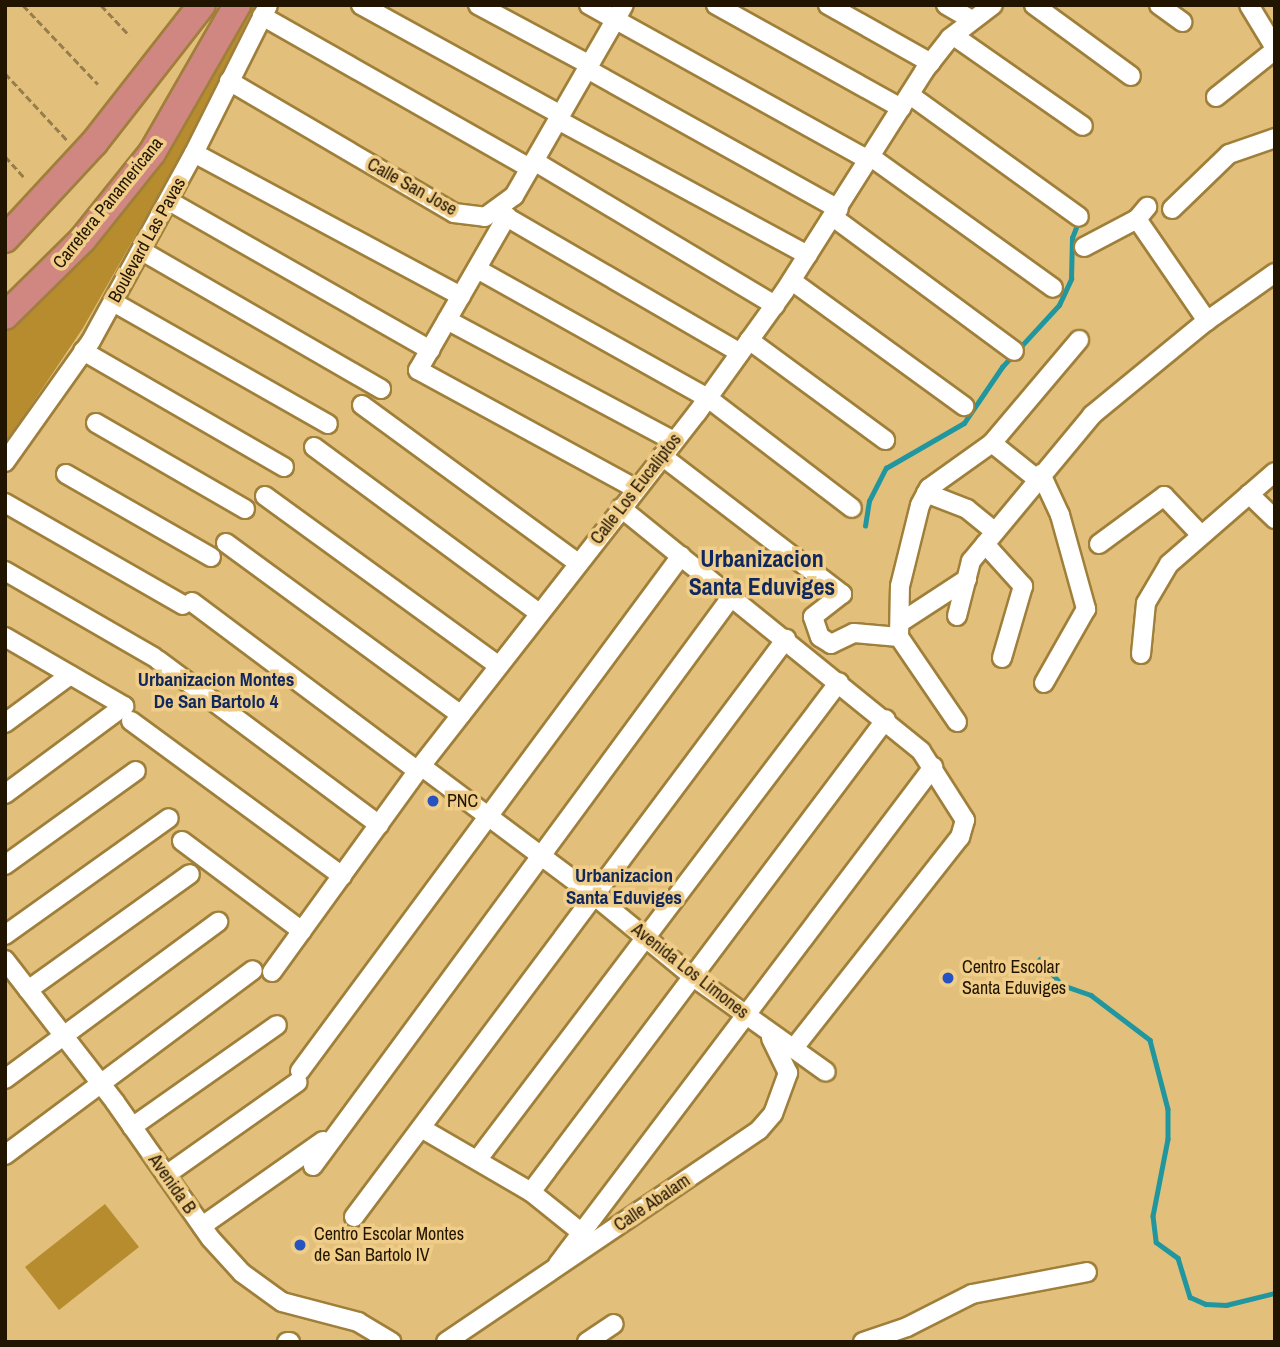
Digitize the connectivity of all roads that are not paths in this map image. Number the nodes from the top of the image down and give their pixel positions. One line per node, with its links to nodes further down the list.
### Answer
1 (202, 5): 36 (highway)
2 (237, 5): 47 (highway, Carretera Panamericana)
3 (361, 5): 25 (street)
4 (478, 5): 20 (street)
5 (589, 5): 14 (street)
6 (716, 5): 24 (street)
7 (828, 5): 19 (street)
8 (946, 5): 15 (street)
9 (993, 5): 15 (street, Calle Los Eucaliptos)
10 (1034, 5): 21 (street)
11 (1159, 5): 16 (street)
12 (1249, 5): 18 (street)
13 (265, 11): 22 (street, Boulevard Las Pavas); 30 (street)
14 (619, 13): 20 (street); 29 (street)
15 (972, 20): 17 (street, Calle Los Eucaliptos)
16 (1182, 22)
17 (954, 36): 19 (street, Calle Los Eucaliptos); 26 (street)
18 (1275, 49): 23 (street)
19 (931, 63): 24 (street, Calle Los Eucaliptos)
20 (588, 67): 25 (street); 33 (street)
21 (1131, 76)
22 (229, 81): 28 (street, Boulevard Las Pavas); 34 (street, Calle San Jose)
23 (1216, 97)
24 (905, 102): 29 (street, Calle Los Eucaliptos); 35 (street)
25 (560, 118): 30 (street); 39 (street)
26 (1083, 126)
27 (1275, 138): 32 (street)
28 (194, 153): 31 (street, Boulevard Las Pavas); 44 (street)
29 (870, 159): 33 (street, Calle Los Eucaliptos); 43 (street)
30 (532, 164): 34 (street); 46 (street)
31 (169, 201): 38 (street, Boulevard Las Pavas); 52 (street)
32 (1172, 209)
33 (836, 213): 39 (street, Calle Los Eucaliptos); 54 (street)
34 (503, 214): 40 (street); 51 (street)
35 (1079, 217)
36 (5, 239)
37 (1084, 247): 49 (street)
38 (142, 251): 45 (street, Boulevard Las Pavas); 55 (street)
39 (808, 255): 42 (street, Calle Los Eucaliptos)
40 (477, 269): 44 (street); 56 (street)
41 (1275, 273): 49 (street)
42 (792, 281): 46 (street, Calle Los Eucaliptos); 58 (street)
43 (1053, 288)
44 (461, 296): 48 (street)
45 (113, 302): 53 (street, Boulevard Las Pavas); 60 (street)
46 (775, 305): 51 (street, Calle Los Eucaliptos)
47 (5, 316)
48 (447, 320): 52 (street); 64 (street)
49 (1207, 321): 69 (street)
50 (1079, 340): 62 (street)
51 (745, 346): 56 (street, Calle Los Eucaliptos); 61 (street)
52 (430, 350): 70 (street)
53 (83, 351): 65 (street, Boulevard Las Pavas); 66 (street)
54 (1014, 351)
55 (381, 389)
56 (708, 398): 64 (street, Calle Los Eucaliptos); 76 (street)
57 (362, 405): 85 (street)
58 (964, 406)
59 (96, 423): 77 (street)
60 (328, 424)
61 (885, 440)
62 (992, 443): 69 (street); 71 (street)
63 (314, 447): 89 (street)
64 (668, 449): 70 (street, Calle Los Eucaliptos); 91 (street)
65 (5, 462)
66 (284, 467)
67 (1275, 472): 72 (street)
68 (66, 474): 84 (street)
69 (1039, 476): 80 (street); 99 (street)
70 (636, 489): 75 (street, Calle Los Eucaliptos)
71 (926, 493): 80 (street); 91 (street)
72 (1249, 494): 78 (street); 79 (street)
73 (265, 496): 96 (street)
74 (5, 503): 106 (street, Avenida Los Limones)
75 (621, 508): 83 (street); 85 (street, Calle Los Eucaliptos)
76 (852, 508)
77 (245, 509)
78 (1275, 519)
79 (1200, 534): 82 (street); 94 (street)
80 (990, 538): 87 (street); 95 (street)
81 (226, 543): 100 (street)
82 (1099, 544)
83 (681, 556): 88 (street); 109 (street)
84 (211, 557)
85 (578, 563): 89 (street, Calle Los Eucaliptos)
86 (5, 571): 111 (street)
87 (967, 579): 90 (street); 91 (street)
88 (732, 596): 92 (street); 113 (street)
89 (539, 613): 96 (street, Calle Los Eucaliptos)
90 (957, 617)
91 (900, 630): 103 (street)
92 (786, 639): 98 (street); 117 (street)
93 (9, 644): 97 (street)
94 (1141, 654)
95 (1002, 658)
96 (499, 666): 100 (street, Calle Los Eucaliptos)
97 (70, 675): 104 (street); 108 (street)
98 (839, 682): 101 (street); 121 (street)
99 (1044, 683)
100 (461, 715): 106 (street, Calle Los Eucaliptos)
101 (886, 719): 105 (street); 125 (street)
102 (131, 721): 116 (street)
103 (957, 722)
104 (5, 723)
105 (933, 767): 127 (street); 131 (street)
106 (420, 769): 109 (street, Avenida Los Limones); 111 (street, Calle Los Eucaliptos)
107 (136, 771): 114 (street)
108 (5, 794)
109 (488, 816): 113 (street, Avenida Los Limones); 141 (street)
110 (169, 818): 120 (street)
111 (379, 825): 116 (street, Calle Los Eucaliptos)
112 (182, 841): 119 (street)
113 (539, 855): 117 (street, Avenida Los Limones); 140 (street)
114 (5, 865)
115 (190, 874): 126 (street)
116 (342, 876): 119 (street, Calle Los Eucaliptos)
117 (596, 897): 121 (street, Avenida Los Limones); 136 (street)
118 (218, 922): 130 (street)
119 (302, 931): 124 (street, Calle Los Eucaliptos)
120 (5, 935)
121 (643, 936): 125 (street, Avenida Los Limones); 139 (street)
122 (5, 960): 126 (street, Avenida B)
123 (253, 970): 134 (street)
124 (272, 972)
125 (693, 977): 127 (street, Avenida Los Limones); 142 (street)
126 (28, 990): 130 (street, Avenida B)
127 (747, 1016): 129 (street, Avenida Los Limones); 145 (street)
128 (278, 1025): 135 (street)
129 (763, 1027): 131 (street, Avenida Los Limones); 146 (street, Calle Abalam)
130 (62, 1034): 133 (street); 134 (street, Avenida B)
131 (793, 1049): 132 (street, Avenida Los Limones)
132 (826, 1072)
133 (5, 1079)
134 (100, 1083): 135 (street, Avenida B); 138 (street)
135 (132, 1127): 141 (street, Avenida B)
136 (421, 1128): 139 (street); 143 (street)
137 (323, 1141): 144 (street)
138 (5, 1155)
139 (478, 1159): 142 (street)
140 (313, 1166)
141 (166, 1175): 144 (street, Avenida B)
142 (531, 1192): 145 (street)
143 (354, 1217)
144 (202, 1226): 149 (street, Avenida B)
145 (582, 1233): 146 (street)
146 (558, 1264): 150 (street, Calle Abalam)
147 (1087, 1272): 152 (street)
148 (614, 1324): 151 (street)
149 (391, 1342)
150 (446, 1342)
151 (587, 1342)
152 (863, 1342)

